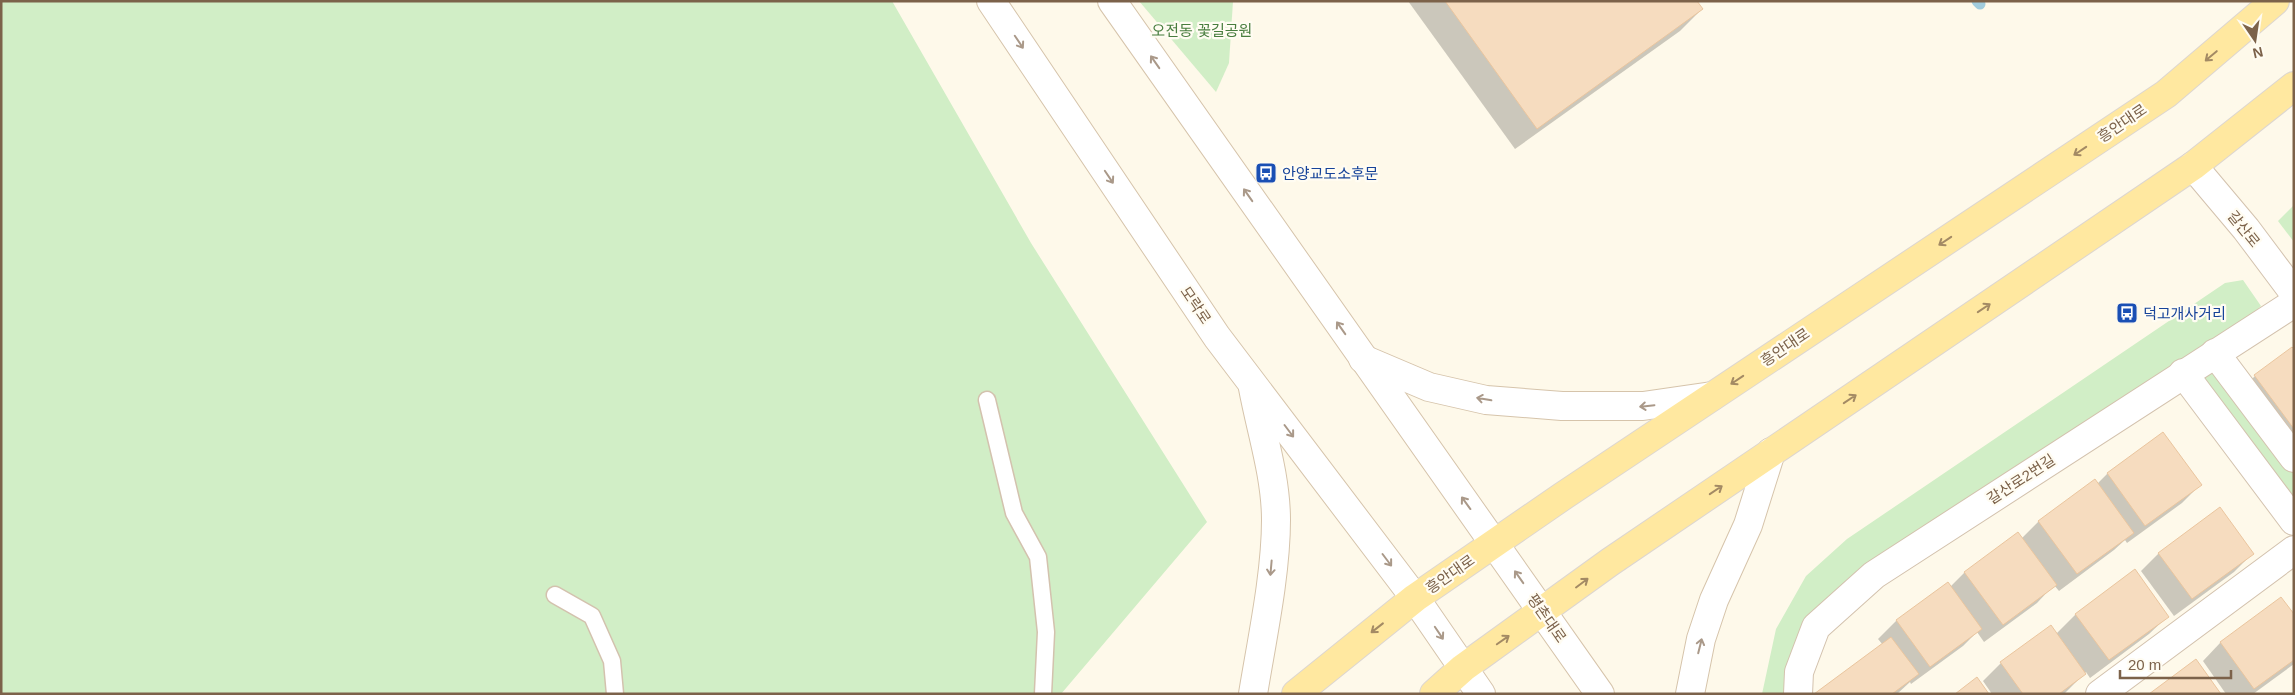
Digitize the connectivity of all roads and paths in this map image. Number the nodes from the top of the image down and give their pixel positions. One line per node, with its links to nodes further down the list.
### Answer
1 (991, 1): 11 (street, 모락로, one-way to 11)
2 (2275, 1): 12 (main road, 흥안대로, one-way to 12)
3 (1116, 4): 9 (street, one-way to 3)
4 (2294, 86): 5 (main road)
5 (2193, 166): 6 (street, 갈산로); 14 (main road, one-way to 5)
6 (2294, 293)
7 (2294, 304): 8 (street, 갈산로2번길)
8 (2215, 353): 10 (street, 갈산로2번길); 15 (street)
9 (1363, 359): 12 (street, one-way to 9); 17 (street, one-way to 9)
10 (2183, 373): 16 (street); 31 (street, 갈산로2번길)
11 (1252, 382): 20 (street, 모락로, one-way to 20); 25 (street, one-way to 25)
12 (1712, 396): 17 (main road, 흥안대로)
13 (987, 400): 24 (lane)
14 (1771, 452): 21 (main road, one-way to 14); 30 (street, one-way to 14)
15 (2294, 458)
16 (2294, 521)
17 (1495, 542): 20 (main road, 흥안대로); 21 (street, 평촌대로, one-way to 17)
18 (2294, 550): 32 (street)
19 (555, 595): 23 (lane)
20 (1416, 598): 22 (street, one-way to 22); 26 (main road, 흥안대로, one-way to 26)
21 (1543, 612): 22 (main road, one-way to 21); 29 (street, 평촌대로)
22 (1463, 668): 27 (main road); 28 (street)
23 (615, 694)
24 (1042, 694)
25 (1253, 694)
26 (1296, 694)
27 (1434, 694)
28 (1481, 694)
29 (1600, 694)
30 (1690, 694)
31 (1798, 694)
32 (2100, 694)

